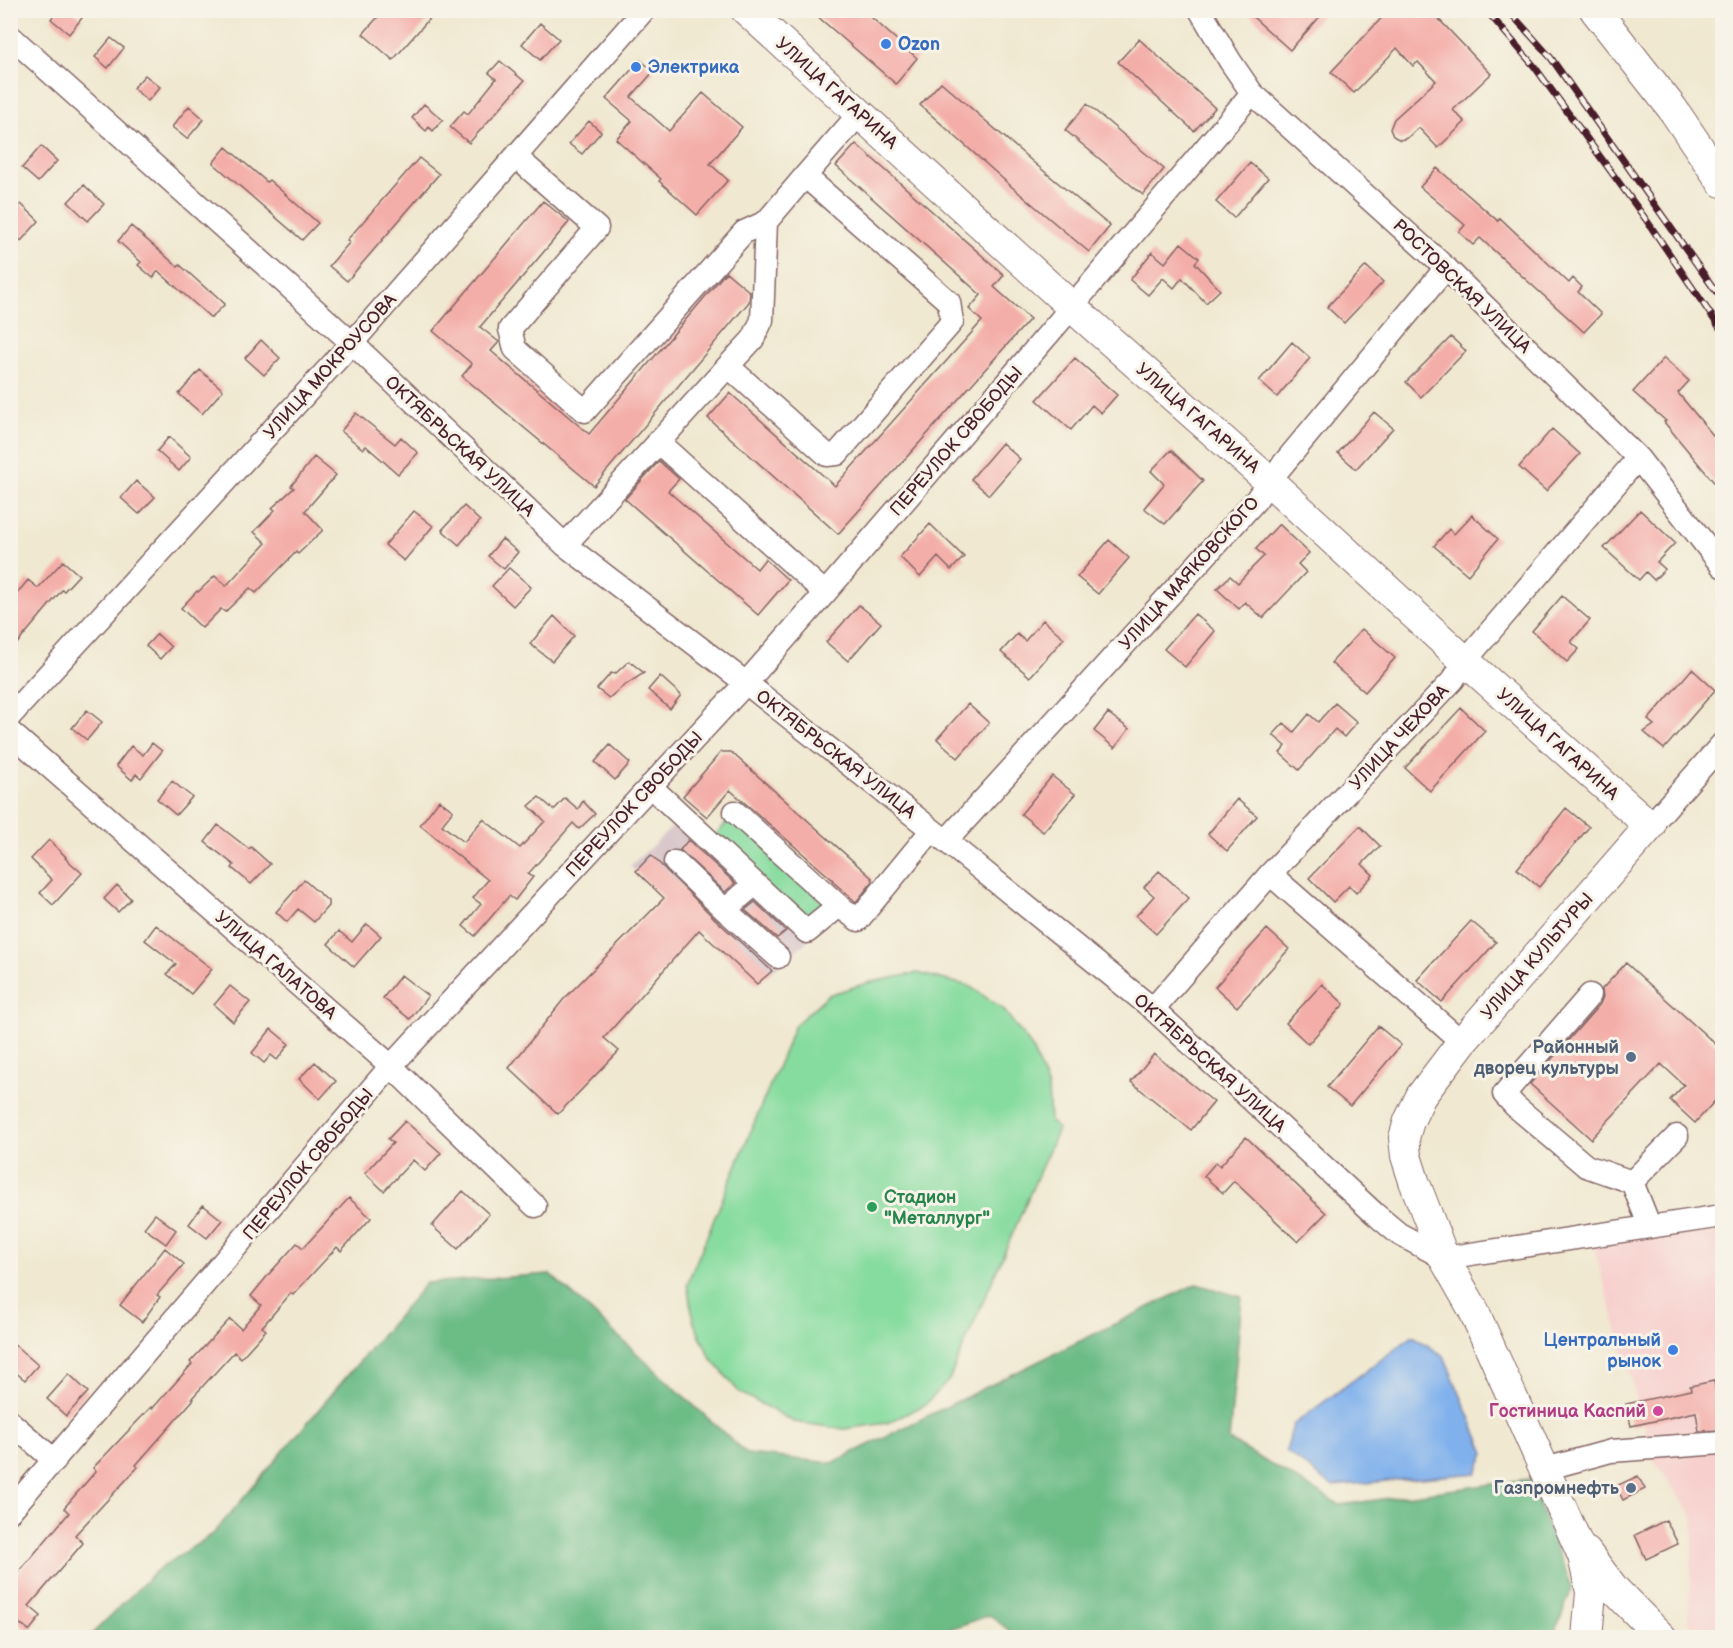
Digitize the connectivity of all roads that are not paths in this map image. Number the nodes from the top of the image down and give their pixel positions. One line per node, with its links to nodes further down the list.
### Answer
1 (644, 10): 8 (street, УЛИЦА МОКРОУСОВА)
2 (746, 10): 7 (main road, УЛИЦА ГАГАРИНА)
3 (1200, 10): 6 (street, РОСТОВСКАЯ УЛИЦА)
4 (1595, 10): 10 (main road)
5 (10, 36): 14 (street, ОКТЯБРЬСКАЯ УЛИЦА)
6 (1252, 93): 12 (street, РОСТОВСКАЯ УЛИЦА); 13 (street, ПЕРЕУЛОК СВОБОДЫ)
7 (860, 113): 9 (street); 13 (main road, УЛИЦА ГАГАРИНА)
8 (516, 157): 11 (street); 14 (street, УЛИЦА МОКРОУСОВА)
9 (806, 176): 11 (street); 15 (street)
10 (1722, 182)
11 (766, 222): 15 (street)
12 (1446, 268): 17 (street, РОСТОВСКАЯ УЛИЦА); 18 (street, УЛИЦА МАЯКОВСКОГО)
13 (1072, 307): 18 (main road, УЛИЦА ГАГАРИНА); 21 (street, ПЕРЕУЛОК СВОБОДЫ)
14 (352, 344): 19 (street, ОКТЯБРЬСКАЯ УЛИЦА); 24 (street, УЛИЦА МОКРОУСОВА)
15 (728, 366): 16 (street)
16 (658, 442): 19 (street); 21 (street)
17 (1638, 458): 20 (street, РОСТОВСКАЯ УЛИЦА); 22 (street, УЛИЦА ЧЕХОВА)
18 (1269, 481): 22 (main road, УЛИЦА ГАГАРИНА); 30 (street, УЛИЦА МАЯКОВСКОГО)
19 (565, 545): 23 (street, ОКТЯБРЬСКАЯ УЛИЦА)
20 (1722, 566)
21 (825, 592): 23 (street, ПЕРЕУЛОК СВОБОДЫ)
22 (1465, 661): 29 (main road, УЛИЦА ГАГАРИНА); 32 (street, УЛИЦА ЧЕХОВА)
23 (746, 683): 27 (street, ПЕРЕУЛОК СВОБОДЫ); 30 (street, ОКТЯБРЬСКАЯ УЛИЦА)
24 (10, 716)
25 (10, 732): 40 (street, УЛИЦА ГАЛАТОВА)
26 (1722, 744): 29 (street, УЛИЦА КУЛЬТУРЫ)
27 (650, 786): 33 (street); 40 (street, ПЕРЕУЛОК СВОБОДЫ)
28 (735, 812): 34 (street)
29 (1650, 826): 39 (main road, УЛИЦА КУЛЬТУРЫ)
30 (939, 836): 34 (street, УЛИЦА МАЯКОВСКОГО); 38 (street, ОКТЯБРЬСКАЯ УЛИЦА)
31 (675, 862): 35 (street)
32 (1270, 874): 38 (street, УЛИЦА ЧЕХОВА); 39 (street)
33 (755, 884): 34 (street); 35 (street)
34 (839, 906)
35 (725, 910): 36 (street)
36 (778, 957)
37 (1590, 995): 42 (street)
38 (1153, 1009): 46 (street, ОКТЯБРЬСКАЯ УЛИЦА)
39 (1462, 1042): 46 (main road, УЛИЦА КУЛЬТУРЫ)
40 (391, 1066): 43 (street, УЛИЦА ГАЛАТОВА); 49 (street, ПЕРЕУЛОК СВОБОДЫ)
41 (1677, 1136): 42 (street)
42 (1632, 1182): 45 (street)
43 (535, 1206)
44 (1722, 1216): 45 (street)
45 (1650, 1227): 46 (street)
46 (1444, 1258): 50 (main road)
47 (10, 1422): 49 (street)
48 (1720, 1443): 50 (street)
49 (55, 1461): 51 (street, ПЕРЕУЛОК СВОБОДЫ)
50 (1545, 1469): 52 (main road)
51 (10, 1511)
52 (1572, 1533): 53 (main road); 54 (main road)
53 (1587, 1632)
54 (1662, 1638)

